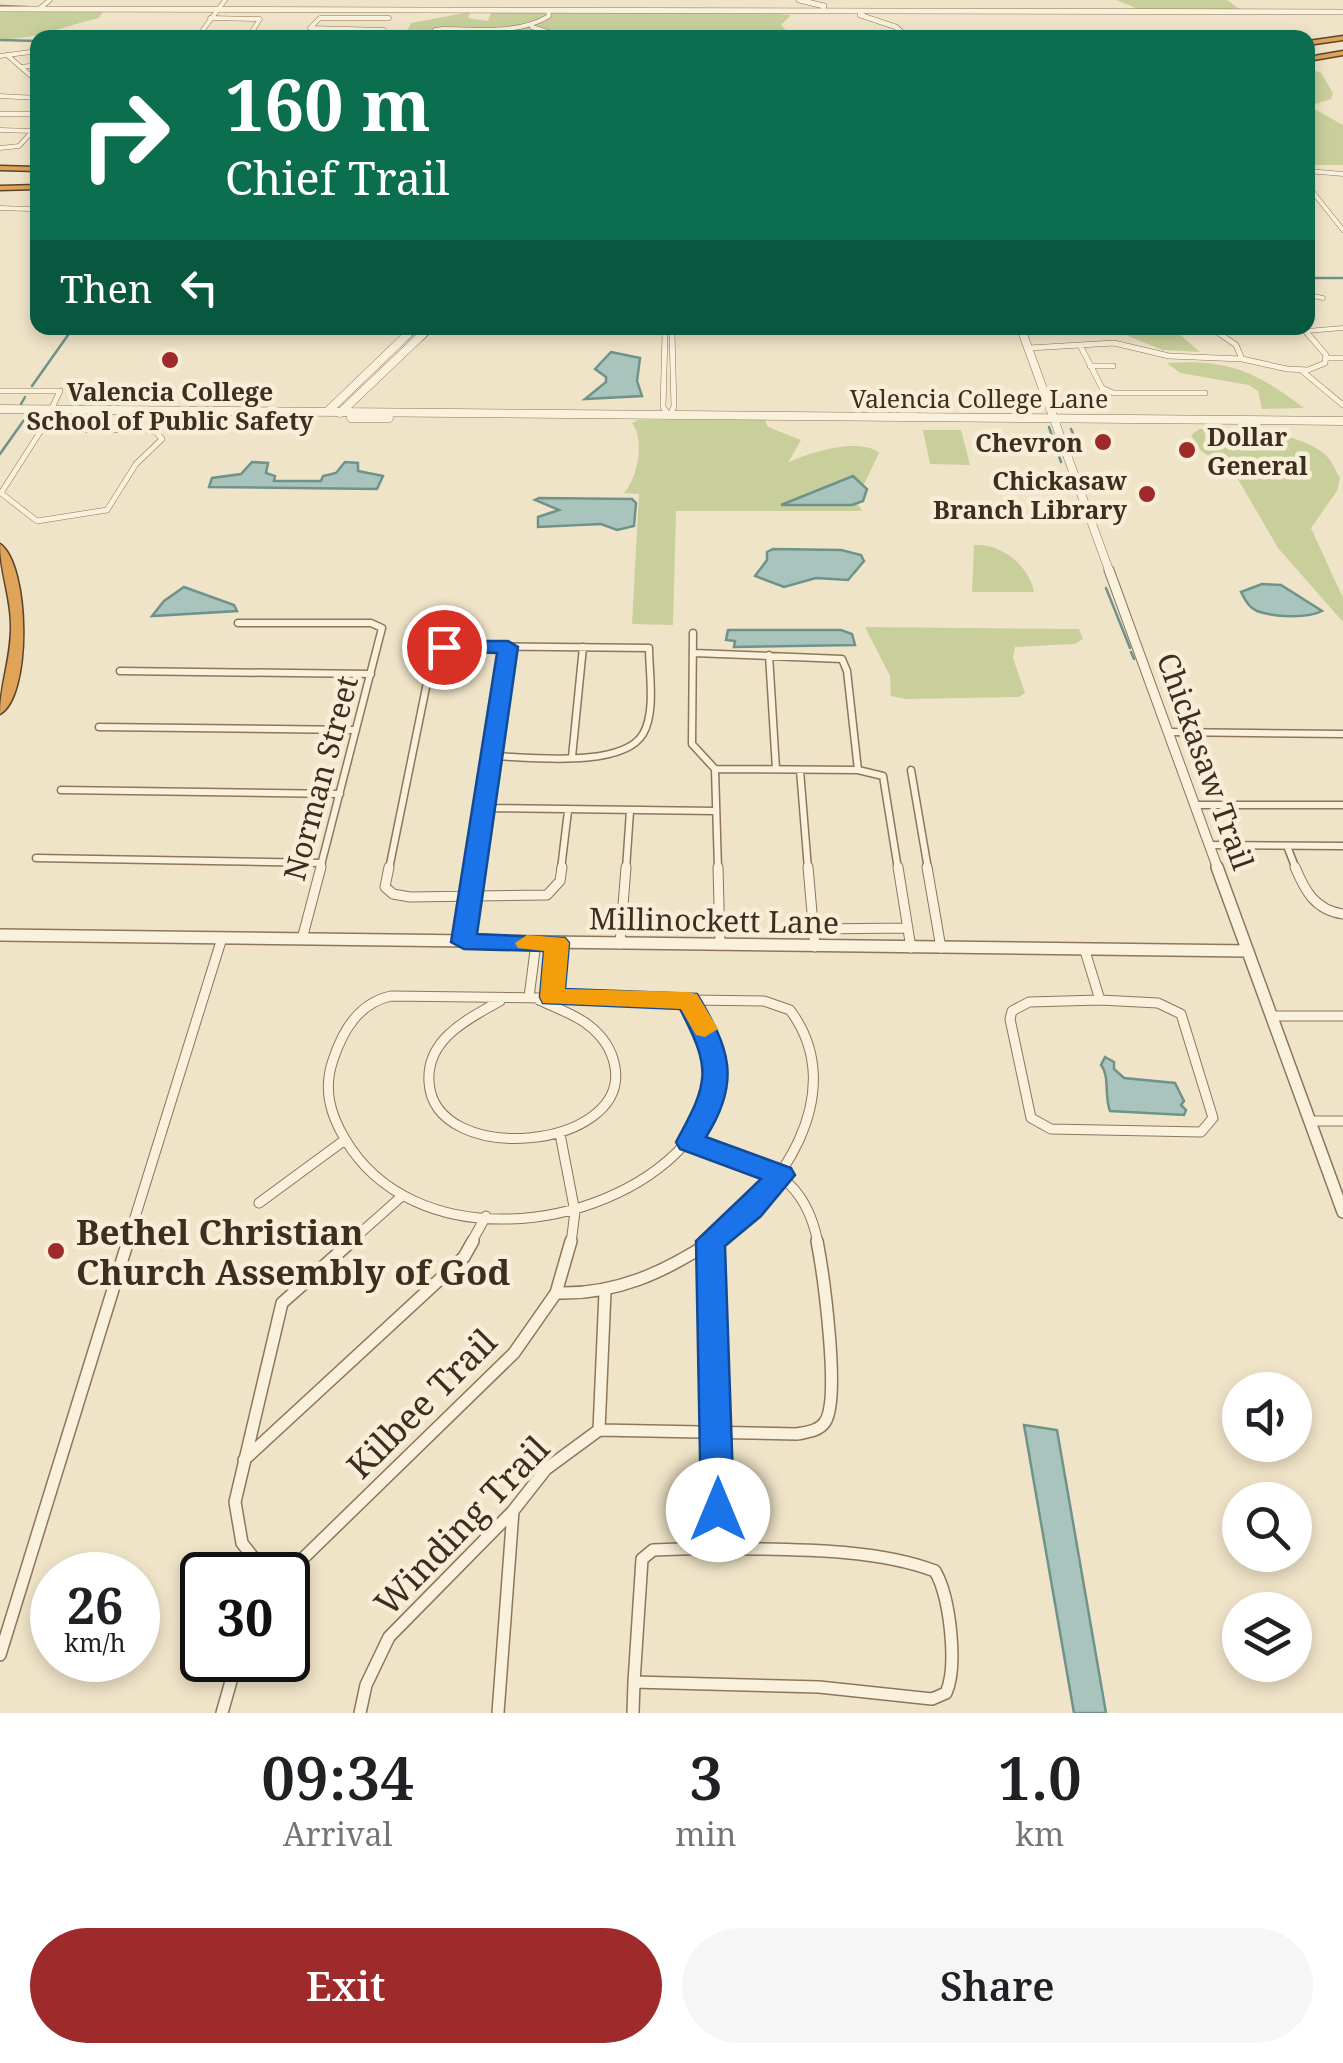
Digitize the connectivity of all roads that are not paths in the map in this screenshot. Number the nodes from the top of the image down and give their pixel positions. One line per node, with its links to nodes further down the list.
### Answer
1 (53, 0): 7 (street); 8 (street)
2 (226, 0): 9 (street)
3 (546, 0): 17 (street)
4 (798, 0): 5 (street); 14 (street)
5 (814, 6): 11 (street); 12 (street)
6 (0, 8): 7 (street)
7 (39, 9): 8 (street)
8 (48, 9): 9 (street)
9 (217, 10): 10 (street); 25 (street)
10 (393, 10): 17 (street); 23 (street)
11 (806, 10): 12 (street); 13 (street)
12 (834, 10): 14 (street)
13 (780, 11): 14 (street); 17 (street)
14 (843, 12): 15 (street); 22 (street); 26 (street)
15 (1002, 12): 16 (street); 18 (street)
16 (1058, 12): 19 (street); 20 (street)
17 (548, 13): 27 (street)
18 (988, 13): 19 (street); 22 (street)
19 (1043, 13): 20 (street)
20 (1169, 13): 21 (street)
21 (1343, 13)
22 (868, 14): 26 (street)
23 (389, 18): 30 (street); 30 (street)
24 (200, 19): 25 (street)
25 (210, 19): 28 (street); 29 (street)
26 (881, 22): 33 (street)
27 (529, 26): 31 (street); 32 (street)
28 (202, 30)
29 (253, 30)
30 (384, 30)
31 (439, 30)
32 (541, 30)
33 (900, 30)
34 (1343, 47): 36 (highway); 37 (highway)
35 (30, 52): 38 (street)
36 (1315, 52)
37 (1315, 52)
38 (9, 53): 39 (street); 41 (street)
39 (0, 56)
40 (30, 66): 41 (street)
41 (21, 68): 42 (street)
42 (30, 75)
43 (0, 96): 44 (street)
44 (30, 98)
45 (0, 114): 46 (street)
46 (30, 114)
47 (0, 130): 48 (street)
48 (30, 130)
49 (30, 132): 50 (street)
50 (0, 148)
51 (0, 169): 52 (highway)
52 (30, 170)
53 (1315, 172): 54 (street)
54 (1343, 174)
55 (30, 185): 56 (highway)
56 (0, 186)
57 (1315, 195): 60 (street)
58 (0, 208): 59 (street)
59 (30, 209)
60 (1343, 230)
61 (1315, 296): 62 (street)
62 (1324, 298)
63 (1343, 328): 64 (street)
64 (1315, 329)
65 (408, 335): 89 (street)
66 (423, 335): 80 (street)
67 (669, 335): 91 (street)
68 (1024, 335): 71 (street, Chickasaw Trail)
69 (1221, 335): 75 (street)
70 (1309, 335): 73 (street)
71 (1029, 347): 72 (street); 92 (street, Chickasaw Trail)
72 (1081, 347): 75 (street); 76 (street)
73 (1326, 358): 74 (street); 78 (street)
74 (1343, 358)
75 (1242, 359): 78 (street)
76 (1090, 366): 77 (street); 81 (street)
77 (1113, 366)
78 (1301, 370): 82 (street)
79 (0, 391): 87 (street)
80 (362, 392): 85 (street); 88 (street)
81 (1204, 393)
82 (1334, 396): 83 (street); 84 (street)
83 (1343, 396)
84 (1343, 405)
85 (378, 411): 88 (street, Valencia College Lane); 90 (street, Valencia College Lane)
86 (0, 412): 87 (street, Valencia College Lane)
87 (50, 412): 89 (street, Valencia College Lane); 94 (street)
88 (342, 412): 89 (street, Valencia College Lane)
89 (328, 415): 90 (street, Valencia College Lane)
90 (615, 416): 91 (street, Valencia College Lane)
91 (669, 416): 92 (street, Valencia College Lane)
92 (1056, 419): 93 (street, Valencia College Lane); 107 (street, Chickasaw Trail)
93 (1343, 420)
94 (42, 429): 94 (street)
95 (0, 548): 104 (highway)
96 (238, 623): 103 (street, Norman Street)
97 (693, 632): 100 (street)
98 (508, 647): 99 (street); 109 (street); 129 (street)
99 (583, 647): 110 (street); 110 (street)
100 (694, 654): 101 (street); 111 (street)
101 (769, 655): 112 (street); 114 (street)
102 (120, 671): 103 (street)
103 (371, 674): 106 (street, Norman Street)
104 (0, 710)
105 (99, 727): 106 (street)
106 (356, 730): 117 (street, Norman Street)
107 (1170, 732): 108 (street); 118 (street, Chickasaw Trail)
108 (1343, 734)
109 (492, 756): 110 (street); 120 (street)
110 (572, 757)
111 (715, 769): 112 (street); 123 (street)
112 (776, 769): 113 (street)
113 (800, 770): 114 (street); 132 (street)
114 (858, 770): 131 (street)
115 (911, 770): 143 (street)
116 (62, 790): 117 (street)
117 (340, 794): 128 (street, Norman Street)
118 (1196, 804): 119 (street); 124 (street, Chickasaw Trail)
119 (1343, 805)
120 (483, 808): 121 (street); 129 (street)
121 (568, 811): 122 (street); 129 (street)
122 (630, 811): 123 (street); 139 (street)
123 (716, 811): 140 (street)
124 (1210, 846): 125 (street); 145 (street, Chickasaw Trail)
125 (1287, 846): 126 (street); 130 (street)
126 (1343, 846)
127 (36, 858): 128 (street)
128 (322, 863): 135 (street, Norman Street)
129 (470, 897): 136 (street)
130 (1343, 914)
131 (908, 928): 132 (street); 142 (street)
132 (813, 929): 141 (street)
133 (0, 935): 134 (street, Millinockett Lane)
134 (222, 938): 135 (street, Millinockett Lane); 174 (street)
135 (302, 939): 136 (street, Millinockett Lane)
136 (464, 942): 137 (street, Millinockett Lane)
137 (536, 943): 138 (street, Millinockett Lane); 146 (street)
138 (557, 943): 139 (street, Millinockett Lane); 147 (street)
139 (620, 944): 140 (street, Millinockett Lane)
140 (720, 946): 141 (street, Millinockett Lane)
141 (815, 947): 142 (street, Millinockett Lane)
142 (910, 948): 143 (street, Millinockett Lane)
143 (942, 949): 144 (street, Millinockett Lane)
144 (1085, 950): 145 (street, Millinockett Lane); 150 (street)
145 (1248, 952): 151 (street, Chickasaw Trail)
146 (529, 996): 147 (street); 148 (street); 155 (street)
147 (552, 997): 149 (street)
148 (504, 998): 155 (street); 156 (street)
149 (688, 1000): 157 (street); 158 (street)
150 (1100, 1000): 150 (street)
151 (1272, 1016): 152 (street); 153 (street, Chickasaw Trail)
152 (1343, 1016)
153 (1310, 1121): 154 (street); 162 (street, Chickasaw Trail)
154 (1343, 1121)
155 (560, 1134): 161 (street, Kilbee Trail)
156 (342, 1142): 159 (street); 160 (street)
157 (690, 1142): 158 (street); 161 (street)
158 (781, 1175): 164 (street); 168 (street)
159 (402, 1196): 163 (street); 169 (street)
160 (259, 1203)
161 (575, 1212): 163 (street); 166 (street, Kilbee Trail)
162 (1343, 1212)
163 (486, 1216): 169 (street)
164 (711, 1241): 165 (street); 168 (street)
165 (604, 1292): 166 (street); 167 (street)
166 (556, 1293): 173 (street, Kilbee Trail)
167 (599, 1430): 168 (street); 170 (street, Winding Trail)
168 (717, 1432): 171 (street)
169 (243, 1461): 172 (street)
170 (513, 1511): 178 (street, Winding Trail); 179 (street)
171 (718, 1549): 176 (street); 176 (street)
172 (248, 1552)
173 (310, 1552)
174 (0, 1654)
175 (231, 1682): 177 (street)
176 (634, 1682): 180 (street)
177 (222, 1713)
178 (360, 1713)
179 (498, 1713)
180 (633, 1713)

